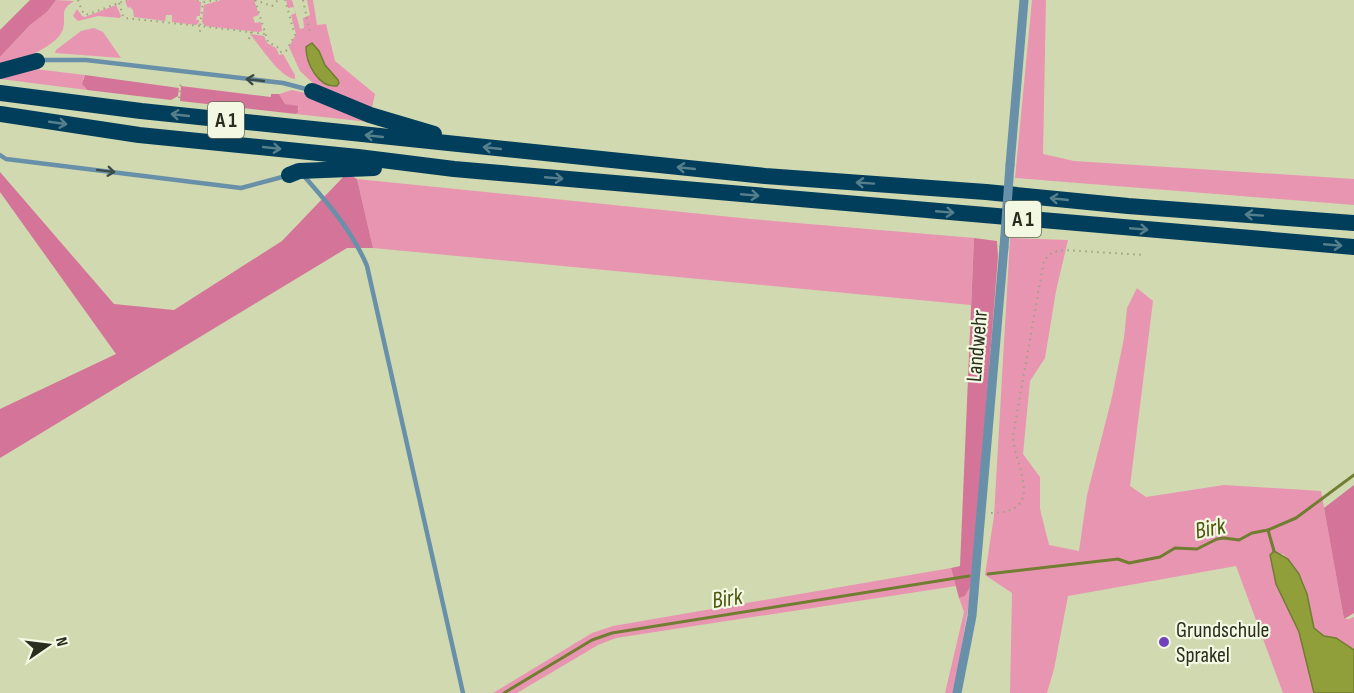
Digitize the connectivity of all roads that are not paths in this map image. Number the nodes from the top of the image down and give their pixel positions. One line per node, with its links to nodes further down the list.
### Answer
1 (1024, 0): 14 (street, Landwehr, bridge)
2 (37, 61): 3 (highway); 4 (lane, one-way to 2)
3 (0, 71)
4 (312, 91): 7 (highway)
5 (0, 93): 7 (highway, A 1, one-way to 5)
6 (0, 114): 9 (highway, A 1, one-way to 9)
7 (453, 145): 11 (highway, A 1, one-way to 7)
8 (0, 155): 10 (lane, one-way to 10)
9 (454, 169): 10 (highway); 12 (highway, A 1, one-way to 12)
10 (294, 173): 13 (lane)
11 (1354, 223)
12 (1354, 247)
13 (463, 693)
14 (957, 693)

